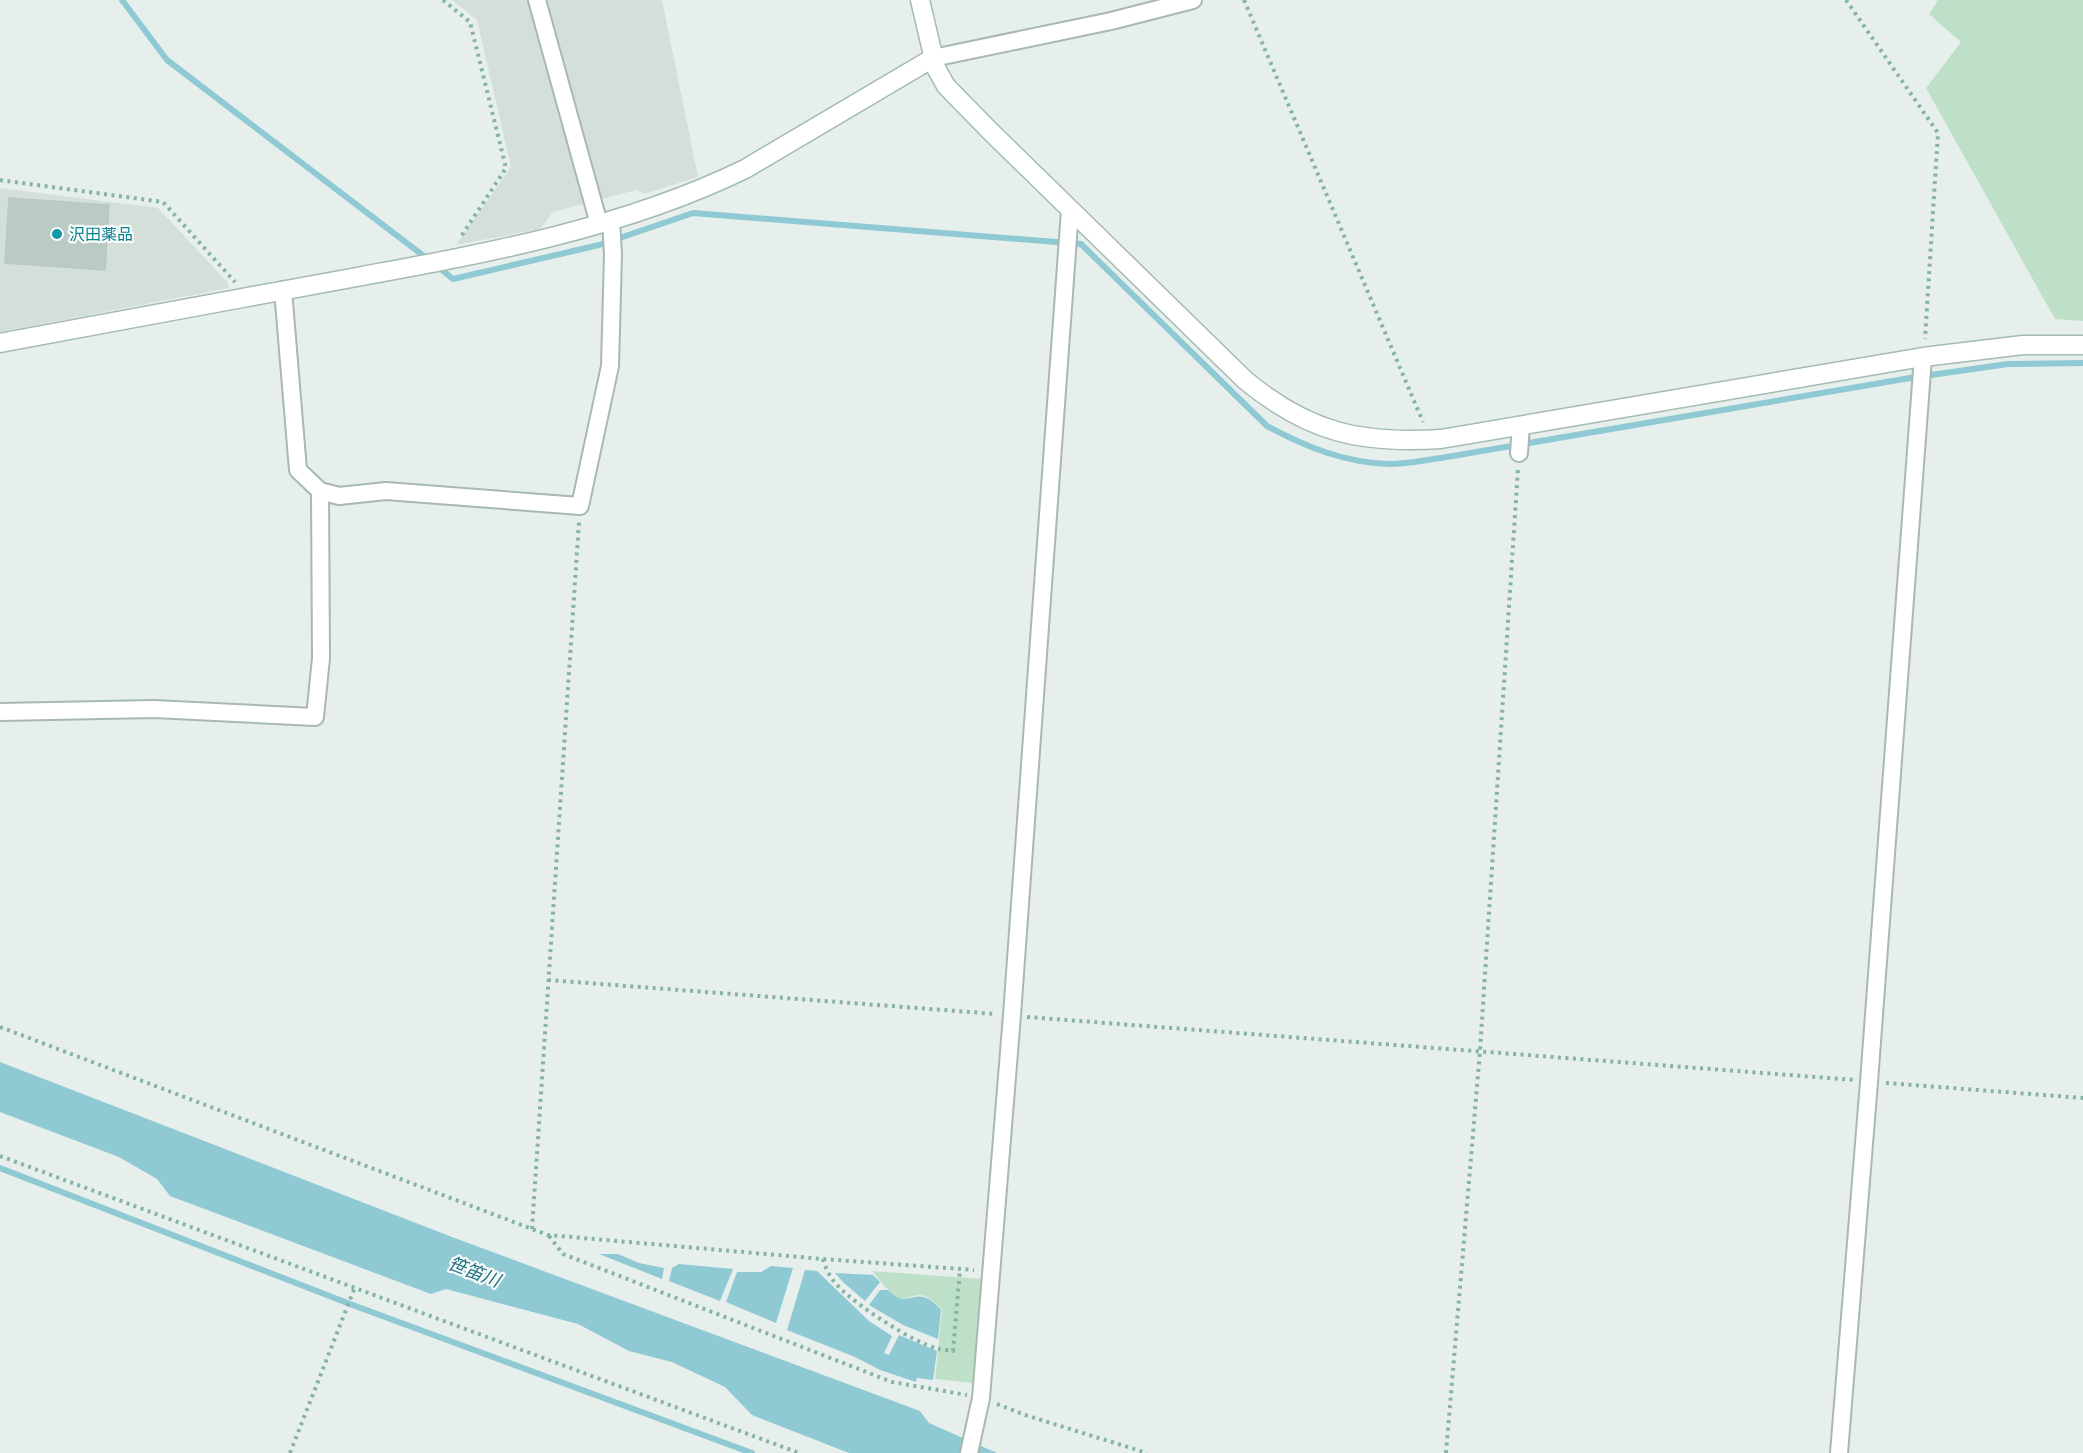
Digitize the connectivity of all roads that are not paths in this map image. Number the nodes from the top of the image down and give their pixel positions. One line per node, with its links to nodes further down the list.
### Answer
1 (537, 0): 6 (street)
2 (920, 0): 4 (street)
3 (1193, 0): 4 (street)
4 (933, 58): 5 (street); 6 (street)
5 (1070, 210): 10 (street); 13 (street)
6 (607, 226): 7 (street); 11 (street)
7 (283, 290): 8 (street); 11 (street)
8 (0, 343)
9 (2083, 345): 10 (street)
10 (1922, 370): 14 (street)
11 (320, 491): 12 (street)
12 (0, 712)
13 (969, 1453)
14 (1839, 1453)

